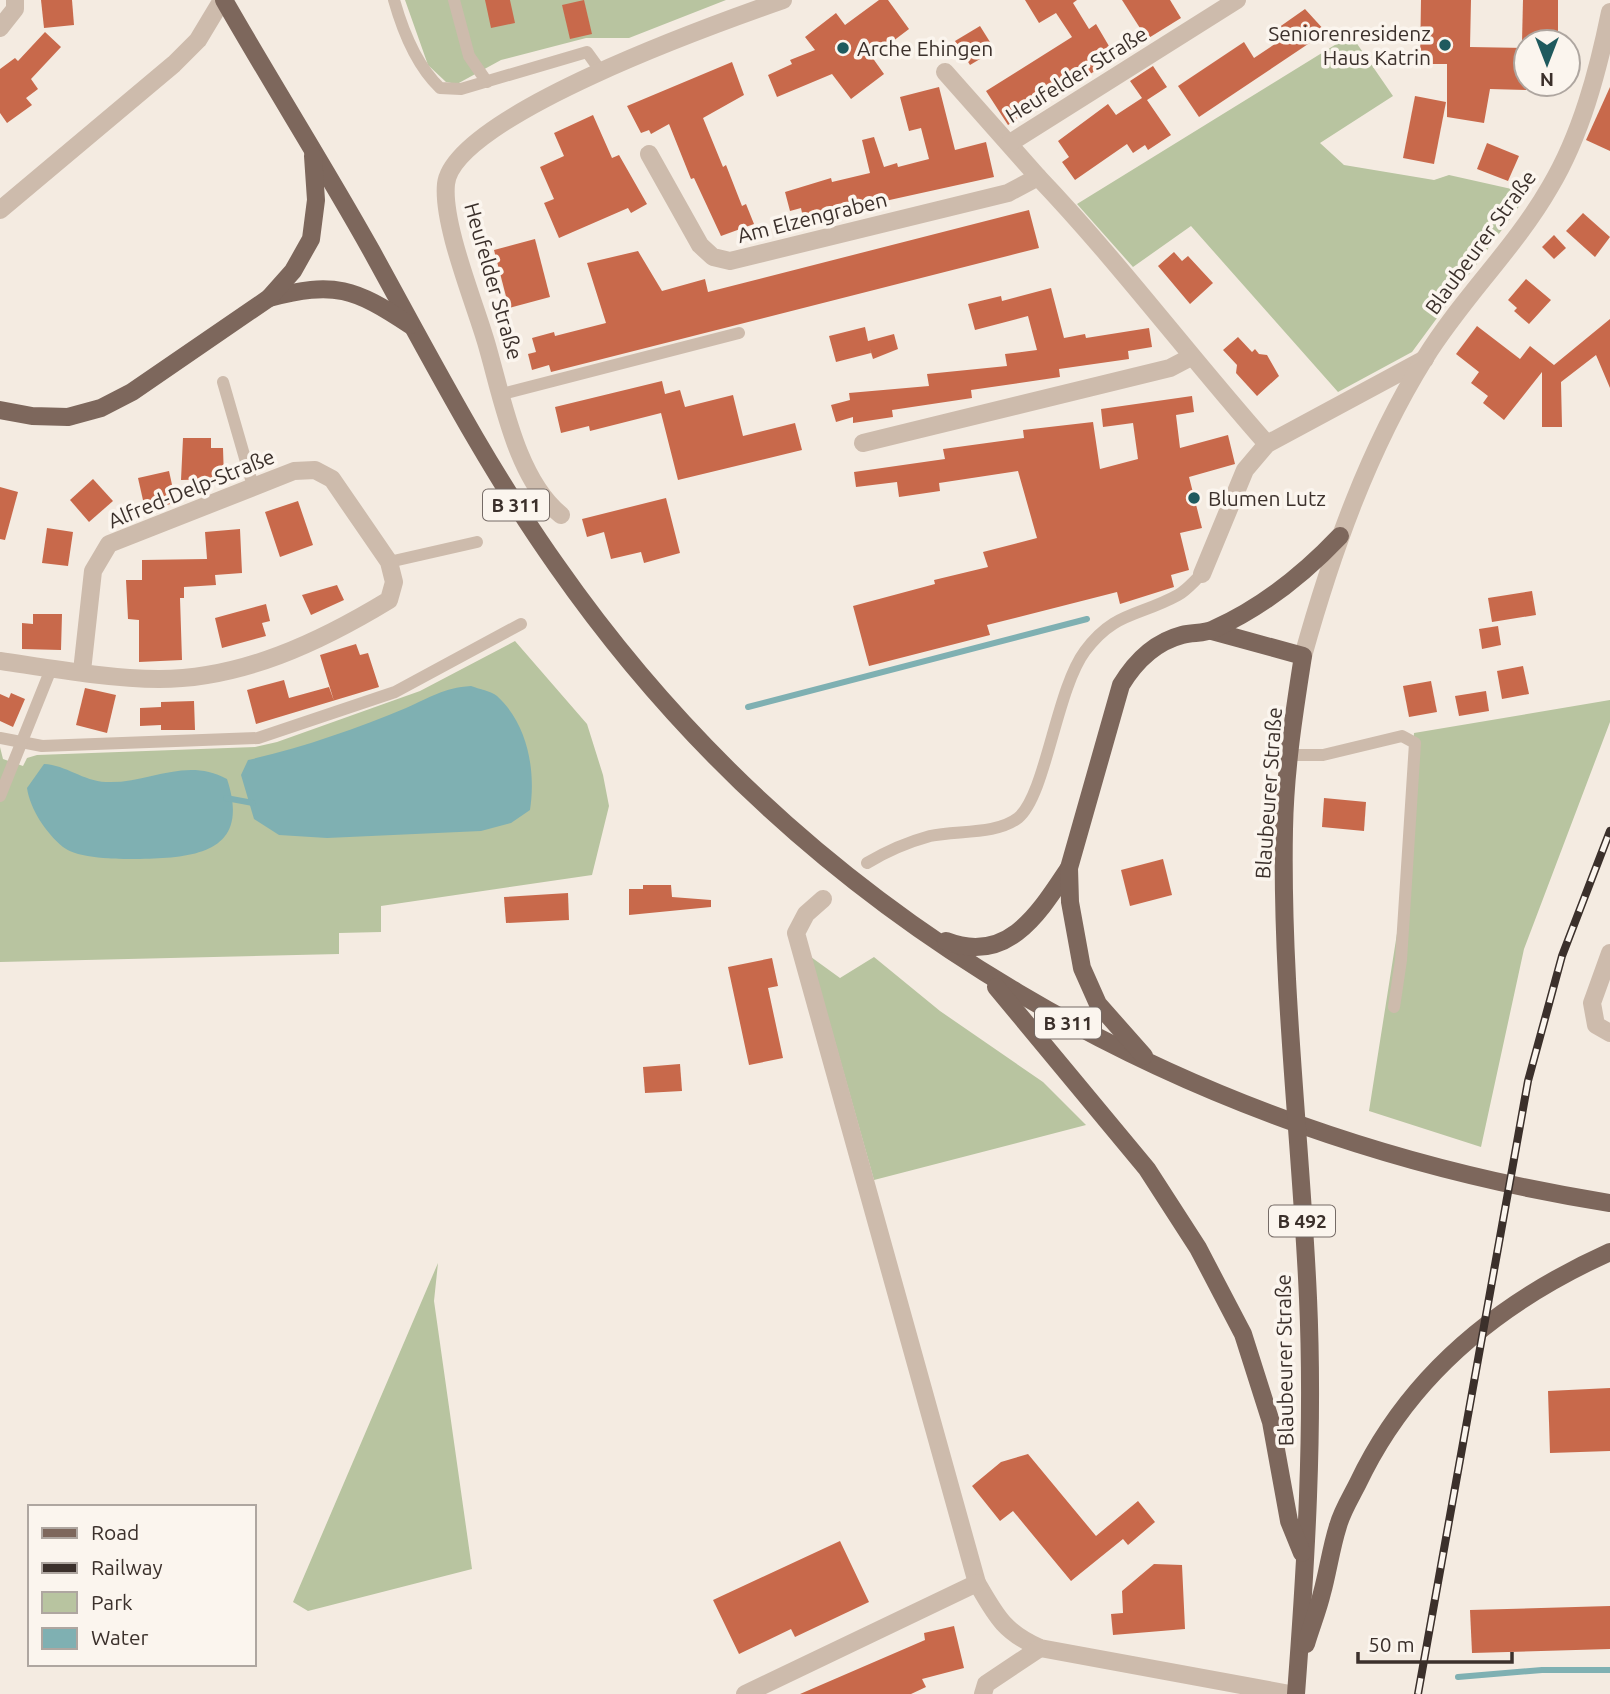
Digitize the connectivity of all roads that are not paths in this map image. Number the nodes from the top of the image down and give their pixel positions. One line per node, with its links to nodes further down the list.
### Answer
1 (15, 0): 8 (street)
2 (223, 0): 13 (main road, B 311); 16 (street)
3 (394, 0): 11 (lane)
4 (454, 0): 11 (lane)
5 (783, 0): 9 (street, Heufelder Straße)
6 (1237, 0): 12 (street, Heufelder Straße)
7 (1610, 12): 21 (street, Blaubeurer Straße)
8 (0, 28)
9 (600, 70): 11 (lane); 23 (street, Heufelder Straße)
10 (945, 72): 12 (street)
11 (487, 82)
12 (1010, 143): 15 (street)
13 (312, 152): 17 (main road); 18 (main road, B 311)
14 (649, 154): 15 (street, Am Elzengraben)
15 (1038, 177): 20 (street)
16 (0, 210)
17 (269, 298): 18 (main road); 24 (main road)
18 (413, 327): 46 (main road, B 311)
19 (738, 333): 23 (lane)
20 (1191, 357): 25 (street); 26 (street)
21 (1425, 359): 26 (street); 29 (street, Blaubeurer Straße)
22 (223, 382): 27 (lane)
23 (502, 394): 28 (street, Heufelder Straße)
24 (0, 410)
25 (863, 443)
26 (1267, 444): 32 (street)
27 (253, 486): 31 (street, Alfred-Delp-Straße); 38 (street, Alfred-Delp-Straße)
28 (561, 515)
29 (1340, 536): 34 (main road); 35 (street, Blaubeurer Straße)
30 (477, 542): 31 (lane)
31 (389, 562): 38 (street)
32 (1202, 574): 43 (lane)
33 (521, 624): 40 (lane)
34 (1212, 631): 35 (main road); 44 (main road)
35 (1303, 656): 41 (main road, Blaubeurer Straße / B 492)
36 (0, 661): 37 (street)
37 (51, 669): 38 (street); 40 (lane)
38 (82, 671)
39 (0, 738): 40 (lane)
40 (22, 742): 42 (lane)
41 (1289, 755): 49 (lane); 54 (main road, Blaubeurer Straße / B 492)
42 (0, 796)
43 (867, 863)
44 (1069, 868): 46 (main road); 51 (main road)
45 (823, 899): 55 (street)
46 (920, 932): 48 (main road, B 311)
47 (1610, 953): 50 (street)
48 (985, 974): 51 (main road, B 311); 54 (main road)
49 (1394, 1007)
50 (1610, 1033)
51 (1154, 1066): 52 (main road, B 311)
52 (1610, 1203)
53 (1610, 1252): 57 (main road)
54 (1305, 1559): 57 (main road, Blaubeurer Straße / B 492)
55 (977, 1583): 56 (street); 58 (street)
56 (1040, 1648): 59 (street); 60 (street)
57 (1298, 1667): 61 (main road, Blaubeurer Straße / B 492)
58 (745, 1694)
59 (983, 1694)
60 (1290, 1694)
61 (1296, 1694)

